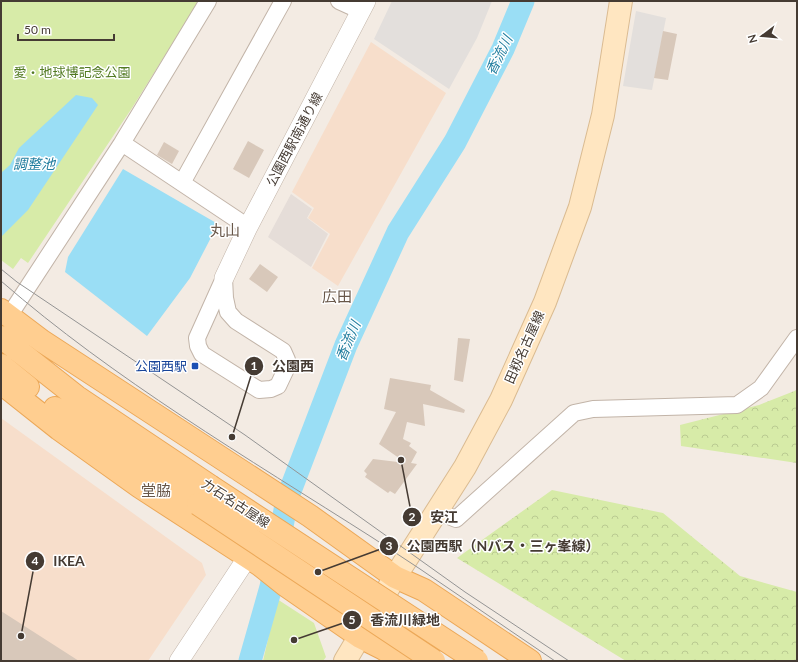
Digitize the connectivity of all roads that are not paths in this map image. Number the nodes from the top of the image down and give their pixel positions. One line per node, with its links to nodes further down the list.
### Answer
1 (208, 1): 6 (street)
2 (283, 1): 7 (street)
3 (339, 1): 5 (street)
4 (621, 1): 17 (main road, 田籾名古屋線)
5 (363, 6): 8 (street, 公園西駅南通り線)
6 (122, 143): 7 (street); 10 (street)
7 (182, 183): 8 (street)
8 (248, 227): 9 (street, 公園西駅南通り線)
9 (224, 278): 11 (street); 12 (street)
10 (5, 313): 19 (main road)
11 (236, 321): 12 (street); 12 (street)
12 (204, 325)
13 (1, 337): 25 (main road, 力石名古屋線, bridge)
14 (797, 338): 17 (street)
15 (1, 365): 24 (main road, 力石名古屋線, bridge)
16 (1, 383): 18 (main road)
17 (436, 511): 19 (main road, 田籾名古屋線)
18 (254, 562): 20 (main road); 21 (street)
19 (395, 577): 20 (main road, 田籾名古屋線); 26 (main road)
20 (360, 637): 22 (main road, 田籾名古屋線); 23 (main road)
21 (179, 661)
22 (346, 661)
23 (402, 661)
24 (434, 661)
25 (477, 661)
26 (530, 661)

